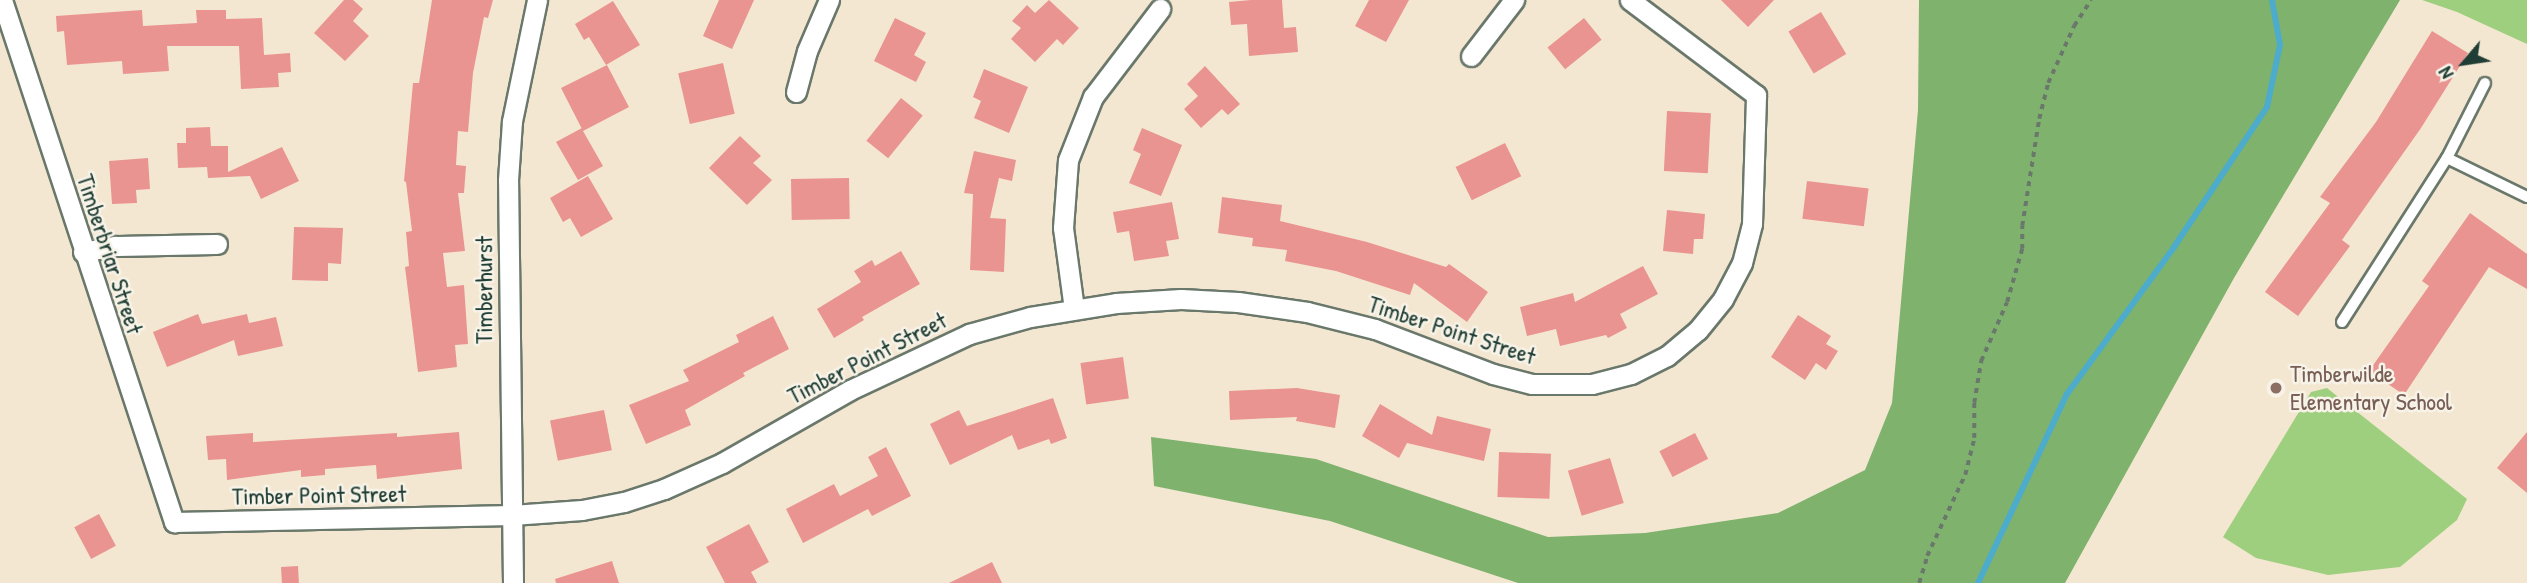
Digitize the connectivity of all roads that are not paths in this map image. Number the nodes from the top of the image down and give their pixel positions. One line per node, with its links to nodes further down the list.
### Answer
1 (2, 0): 13 (street, Timberbriar Street)
2 (537, 0): 16 (street, Timberhurst)
3 (829, 0): 9 (street)
4 (1514, 0): 7 (street)
5 (1630, 0): 14 (street, Timber Point Street)
6 (1160, 9): 14 (street)
7 (1471, 56)
8 (2485, 83): 10 (lane)
9 (796, 92)
10 (2446, 158): 11 (lane); 15 (lane)
11 (2527, 197)
12 (217, 244): 13 (street)
13 (83, 252): 17 (street, Timberbriar Street)
14 (1074, 309): 16 (street, Timber Point Street)
15 (2342, 323)
16 (512, 515): 17 (street, Timber Point Street); 18 (street, Timberhurst)
17 (174, 522)
18 (513, 583)

